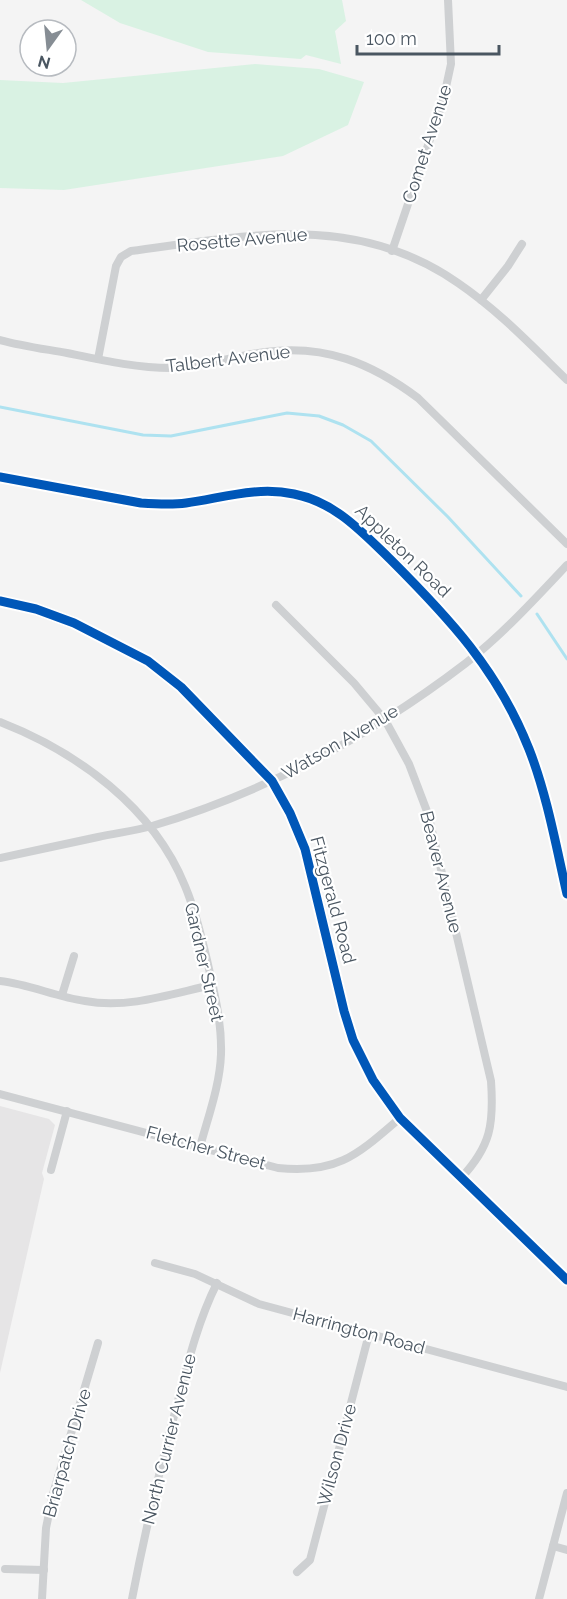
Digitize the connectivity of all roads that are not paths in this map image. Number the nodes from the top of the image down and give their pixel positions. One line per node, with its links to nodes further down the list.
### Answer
1 (448, 0): 3 (street, Comet Avenue)
2 (522, 244): 4 (street)
3 (392, 251): 4 (street, Rosette Avenue); 6 (street, Rosette Avenue)
4 (481, 300): 7 (street, Rosette Avenue)
5 (0, 340): 6 (street, Talbert Avenue)
6 (98, 359): 9 (street, Talbert Avenue)
7 (567, 380)
8 (0, 477): 13 (street, Appleton Road)
9 (567, 544)
10 (567, 565): 13 (street, Watson Avenue)
11 (0, 601): 16 (main road, Fitzgerald Road)
12 (276, 606): 14 (street, Beaver Avenue)
13 (477, 653): 14 (street, Watson Avenue); 19 (street, Appleton Road)
14 (385, 720): 16 (street, Watson Avenue); 29 (street, Beaver Avenue)
15 (0, 722): 17 (street, Gardner Street)
16 (273, 781): 17 (street, Watson Avenue); 26 (main road, Fitzgerald Road)
17 (150, 826): 18 (street, Watson Avenue); 22 (street, Gardner Street)
18 (0, 858)
19 (567, 894)
20 (74, 956): 23 (street)
21 (0, 981): 23 (street)
22 (212, 985): 23 (street); 27 (street, Gardner Street)
23 (62, 995)
24 (0, 1094): 25 (street, Fletcher Street)
25 (67, 1111): 27 (street, Fletcher Street); 28 (street)
26 (400, 1118): 27 (street, Fletcher Street); 29 (main road, Fitzgerald Road)
27 (200, 1147)
28 (51, 1170)
29 (461, 1178): 31 (main road, Fitzgerald Road)
30 (155, 1263): 32 (street, Harrington Road)
31 (567, 1280)
32 (217, 1283): 33 (street, Harrington Road); 43 (street, North Currier Avenue)
33 (369, 1334): 35 (street, Harrington Road); 41 (street, Wilson Drive)
34 (98, 1343): 40 (street, Briarpatch Drive)
35 (567, 1387)
36 (567, 1493): 37 (street)
37 (553, 1546): 38 (street); 44 (street)
38 (567, 1550)
39 (5, 1569): 40 (street)
40 (44, 1570): 42 (street, Briarpatch Drive)
41 (297, 1572)
42 (42, 1599)
43 (132, 1599)
44 (539, 1599)

